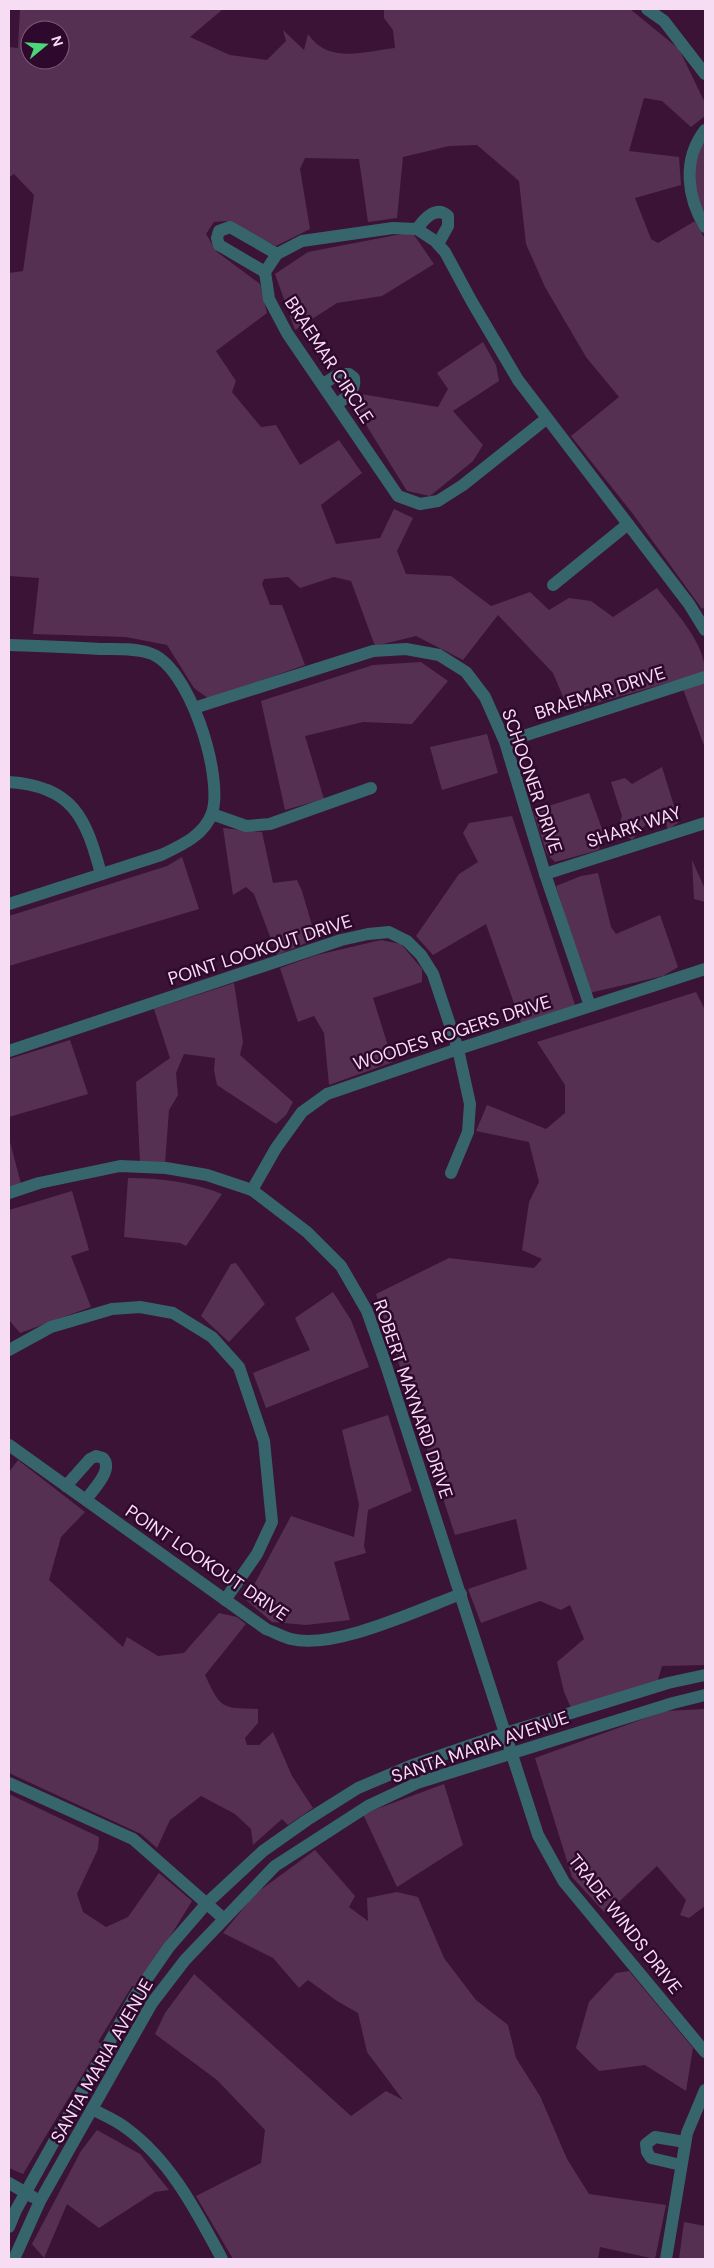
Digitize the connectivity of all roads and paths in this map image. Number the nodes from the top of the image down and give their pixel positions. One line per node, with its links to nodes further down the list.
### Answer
1 (647, 9): 2 (street)
2 (705, 74)
3 (705, 130): 4 (street)
4 (705, 227)
5 (417, 229): 6 (street); 6 (street); 7 (street)
6 (438, 244): 11 (street)
7 (277, 254): 8 (street); 8 (street)
8 (265, 272): 9 (street, BRAEMAR CIRCLE)
9 (323, 384): 10 (street, BRAEMAR CIRCLE); 10 (street)
10 (336, 404): 11 (street, BRAEMAR CIRCLE)
11 (546, 419): 12 (street)
12 (628, 524): 13 (street); 14 (street)
13 (553, 585)
14 (705, 630)
15 (9, 645): 17 (street)
16 (705, 677): 18 (street, BRAEMAR DRIVE)
17 (194, 708): 18 (street, SCHOONER DRIVE); 21 (street)
18 (505, 742): 24 (street, SCHOONER DRIVE)
19 (9, 782): 23 (street)
20 (371, 788): 21 (street)
21 (212, 814): 23 (street)
22 (705, 823): 24 (street, SHARK WAY)
23 (101, 874): 25 (street)
24 (545, 874): 27 (street, SCHOONER DRIVE)
25 (9, 904)
26 (705, 969): 27 (street, WOODES ROGERS DRIVE)
27 (590, 1006): 28 (street, WOODES ROGERS DRIVE)
28 (458, 1049): 29 (street, POINT LOOKOUT DRIVE); 30 (street, POINT LOOKOUT DRIVE); 31 (street, WOODES ROGERS DRIVE)
29 (9, 1051)
30 (451, 1173)
31 (252, 1190): 32 (street, ROBERT MAYNARD DRIVE); 37 (street, ROBERT MAYNARD DRIVE)
32 (9, 1193)
33 (9, 1350): 38 (street)
34 (9, 1445): 35 (street, POINT LOOKOUT DRIVE)
35 (66, 1486): 36 (street, POINT LOOKOUT DRIVE); 36 (street)
36 (86, 1500): 38 (street, POINT LOOKOUT DRIVE)
37 (461, 1594): 38 (street, POINT LOOKOUT DRIVE); 41 (street, ROBERT MAYNARD DRIVE)
38 (224, 1600)
39 (705, 1675): 41 (street, SANTA MARIA AVENUE)
40 (705, 1695): 42 (street, SANTA MARIA AVENUE)
41 (506, 1733): 42 (street, ROBERT MAYNARD DRIVE); 44 (street, SANTA MARIA AVENUE)
42 (512, 1752): 45 (street, SANTA MARIA AVENUE); 50 (street, TRADE WINDS DRIVE)
43 (9, 1783): 46 (street)
44 (264, 1851): 45 (street); 46 (street, SANTA MARIA AVENUE)
45 (275, 1866): 47 (street, SANTA MARIA AVENUE)
46 (207, 1903): 47 (street); 48 (street, SANTA MARIA AVENUE)
47 (223, 1918): 49 (street, SANTA MARIA AVENUE)
48 (135, 1996): 49 (street); 51 (street, SANTA MARIA AVENUE)
49 (152, 2003): 52 (street, SANTA MARIA AVENUE)
50 (705, 2052)
51 (92, 2072): 52 (street); 58 (street, SANTA MARIA AVENUE)
52 (107, 2082): 54 (street, SANTA MARIA AVENUE)
53 (705, 2090): 55 (street)
54 (92, 2109): 59 (street, SANTA MARIA AVENUE); 64 (street)
55 (685, 2142): 56 (street); 56 (street)
56 (681, 2165): 65 (street)
57 (9, 2184): 58 (street)
58 (26, 2193): 59 (street); 60 (street, SANTA MARIA AVENUE)
59 (40, 2201): 61 (street, SANTA MARIA AVENUE)
60 (13, 2207): 61 (street); 62 (street, SANTA MARIA AVENUE)
61 (32, 2218): 63 (street, SANTA MARIA AVENUE)
62 (9, 2227)
63 (14, 2259)
64 (222, 2259)
65 (666, 2259)

